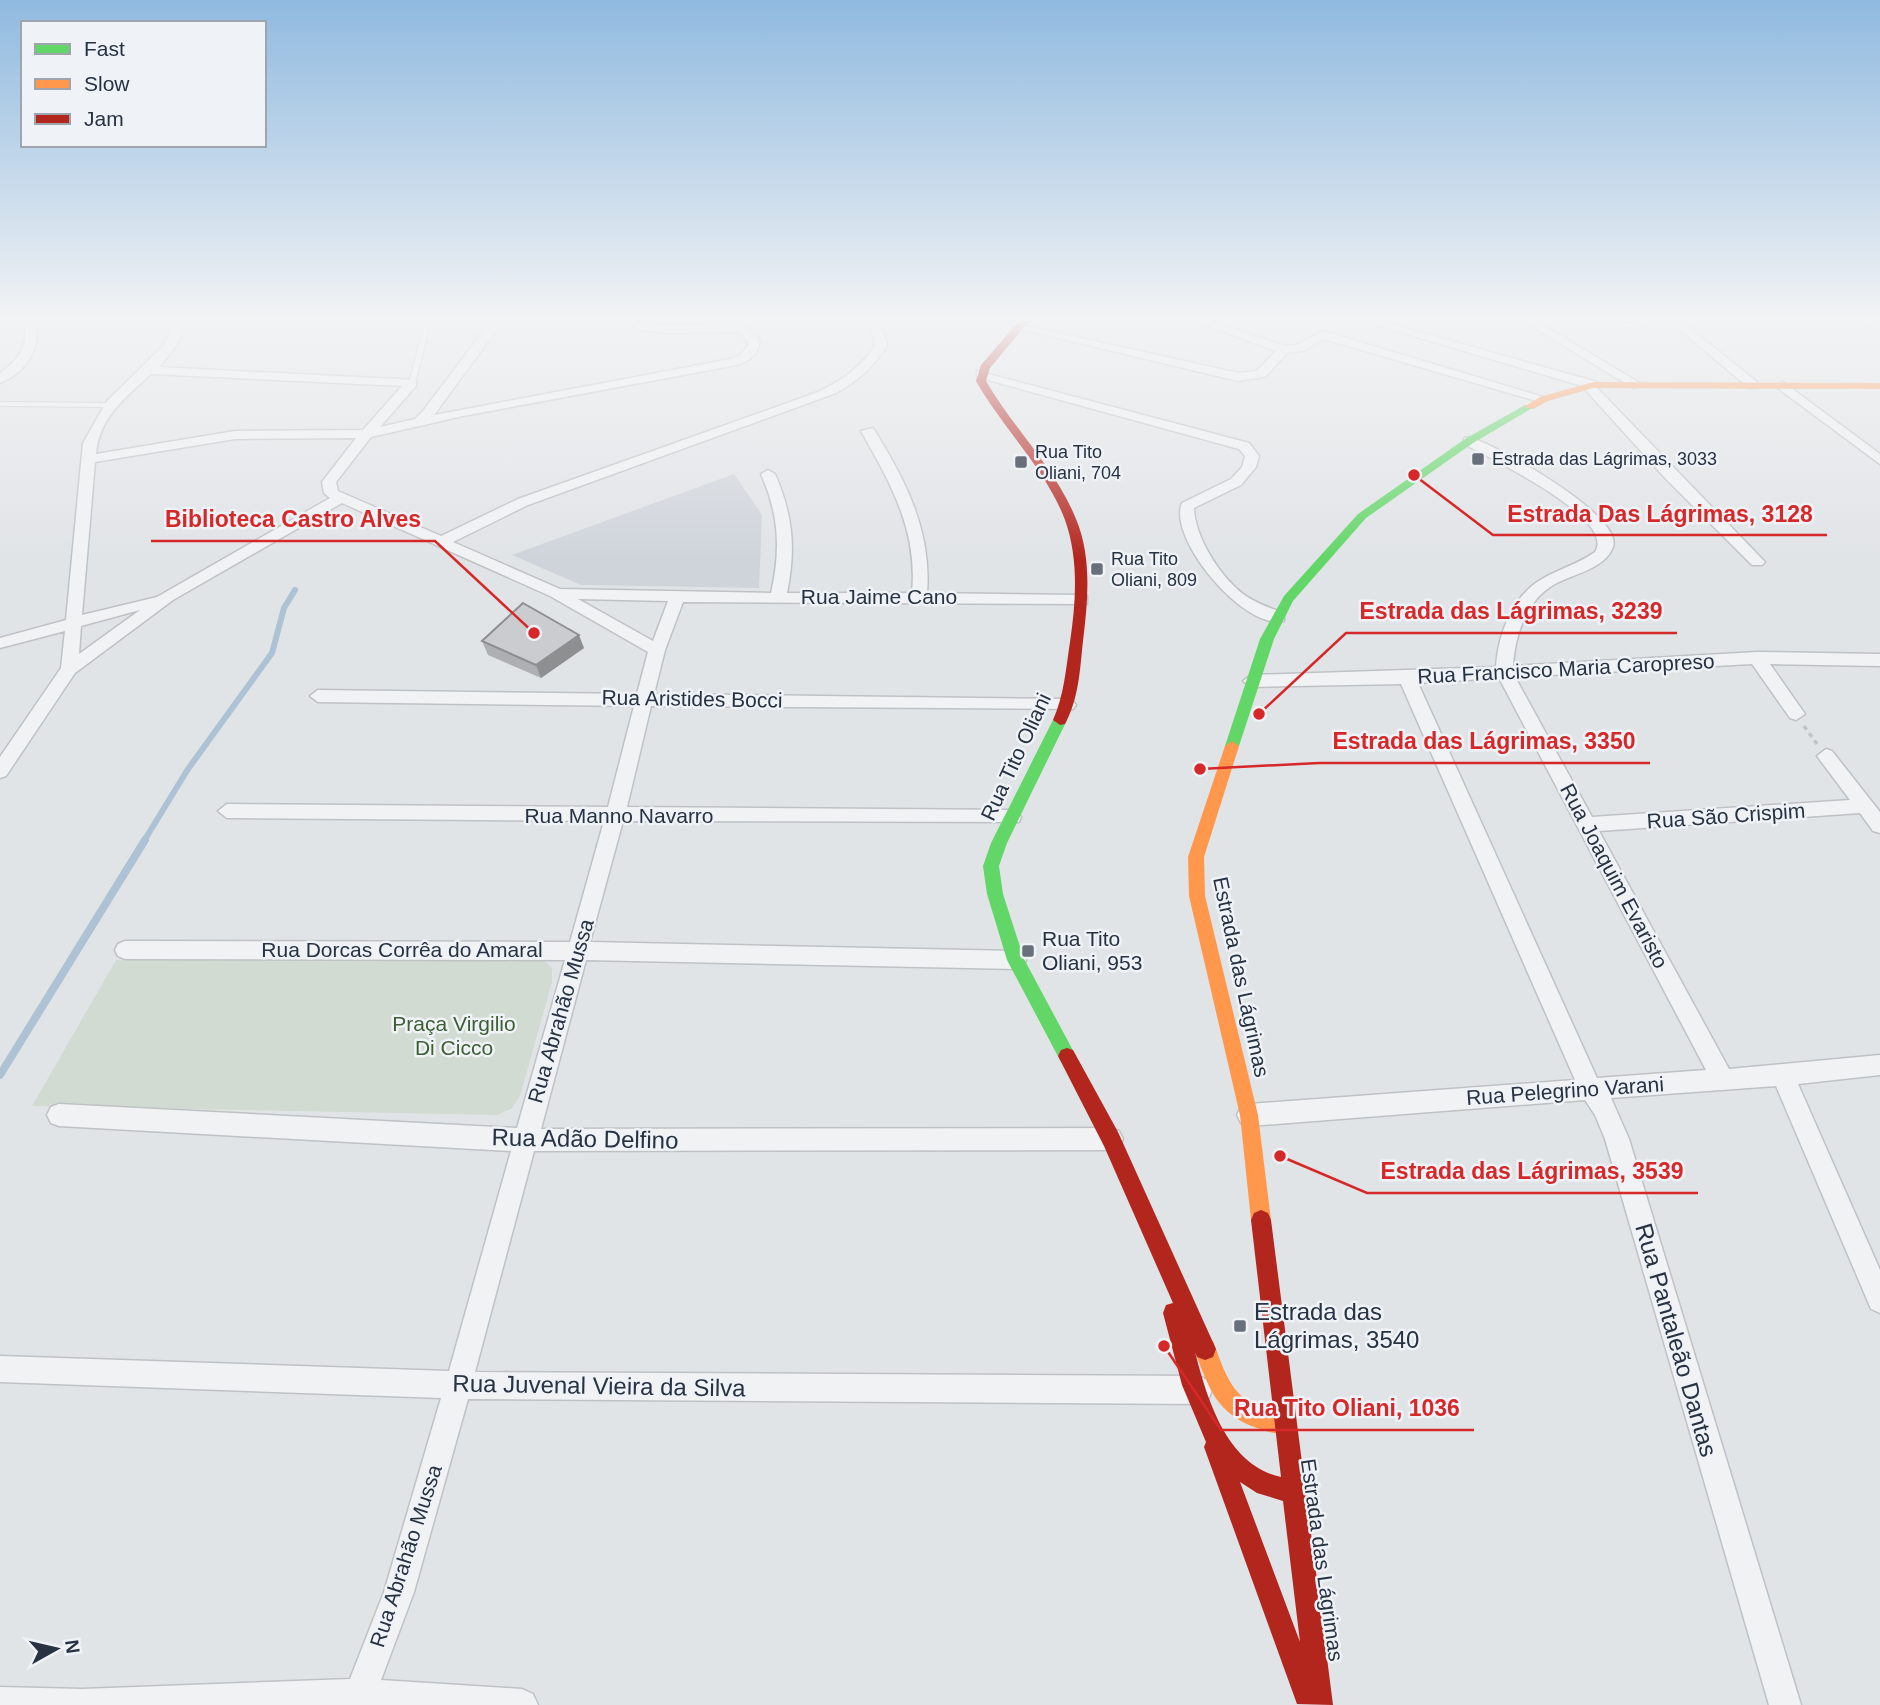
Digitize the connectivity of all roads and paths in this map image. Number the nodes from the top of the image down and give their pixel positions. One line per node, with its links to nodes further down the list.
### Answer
1 (115, 401): 12 (street)
2 (396, 401): 15 (street)
3 (438, 401): 13 (street)
4 (525, 401): 13 (street)
5 (809, 401): 21 (street)
6 (991, 401): 28 (main road, Rua Tito Oliani)
7 (1078, 401): 29 (street)
8 (1541, 401): 16 (main road, Estrada das Lágrimas)
9 (1603, 401): 22 (street)
10 (1802, 401): 18 (street)
11 (0, 404): 12 (lane)
12 (110, 405): 17 (street)
13 (416, 425): 15 (street)
14 (868, 431): 24 (street)
15 (366, 434): 17 (street); 20 (street)
16 (1469, 441): 29 (main road, Estrada das Lágrimas); 36 (street)
17 (88, 459): 30 (street)
18 (1880, 460)
19 (768, 474): 26 (street)
20 (340, 498): 21 (street); 25 (street)
21 (439, 543): 23 (street)
22 (1757, 562)
23 (555, 593): 27 (street, Rua Jaime Cano); 32 (street)
24 (919, 596): 26 (street, Rua Jaime Cano); 28 (street, Rua Jaime Cano)
25 (168, 597): 30 (street); 35 (street)
26 (778, 597): 27 (street, Rua Jaime Cano)
27 (677, 598): 32 (street, Rua Abrahão Mussa)
28 (1081, 600): 41 (main road, Rua Tito Oliani)
29 (1278, 617): 38 (main road, Estrada das Lágrimas)
30 (72, 622): 31 (street); 35 (street)
31 (0, 643)
32 (657, 650): 40 (street, Rua Abrahão Mussa)
33 (1756, 658): 34 (street, Rua Francisco Maria Caropreso); 36 (street, Rua Francisco Maria Caropreso); 42 (street)
34 (1880, 660)
35 (69, 669): 44 (street)
36 (1504, 672): 37 (street, Rua Francisco Maria Caropreso); 49 (street, Rua Joaquim Evaristo)
37 (1407, 678): 38 (street, Rua Francisco Maria Caropreso); 57 (street, Rua Pantaleão Dantas)
38 (1251, 681): 59 (main road, Estrada das Lágrimas)
39 (318, 696): 40 (street, Rua Aristides Bocci)
40 (644, 698): 41 (street, Rua Aristides Bocci); 47 (street, Rua Abrahão Mussa)
41 (1067, 705): 48 (main road, Rua Tito Oliani)
42 (1796, 714): 43 (path)
43 (1826, 756): 45 (street)
44 (0, 771)
45 (1865, 806): 49 (street, Rua São Crispim); 50 (street)
46 (227, 811): 47 (street, Rua Manno Navarro)
47 (615, 816): 48 (street, Rua Manno Navarro); 52 (street, Rua Abrahão Mussa)
48 (1012, 817): 53 (main road, Rua Tito Oliani)
49 (1587, 825): 56 (street, Rua Joaquim Evaristo)
50 (1880, 826)
51 (125, 950): 52 (street, Rua Dorcas Corrêa do Amaral)
52 (578, 951): 53 (street, Rua Dorcas Corrêa do Amaral); 61 (street, Rua Abrahão Mussa)
53 (1016, 960): 60 (main road, Rua Tito Oliani)
54 (1880, 1065): 55 (street, Rua Pelegrino Varani)
55 (1783, 1076): 56 (street, Rua Pelegrino Varani); 63 (street)
56 (1723, 1080): 57 (street, Rua Pelegrino Varani)
57 (1590, 1089): 59 (street, Rua Pelegrino Varani); 76 (street, Rua Pantaleão Dantas)
58 (59, 1115): 61 (street, Rua Adão Delfino)
59 (1249, 1115): 67 (main road, Estrada das Lágrimas)
60 (1111, 1139): 61 (street, Rua Adão Delfino); 62 (main road, Rua Tito Oliani)
61 (524, 1140): 65 (street, Rua Abrahão Mussa)
62 (1147, 1219): 66 (main road, Rua Tito Oliani); 67 (main road, Rua Tito Oliani)
63 (1880, 1300)
64 (0, 1369): 65 (street, Rua Juvenal Vieira da Silva)
65 (458, 1385): 66 (street, Rua Juvenal Vieira da Silva); 70 (street, Rua Abrahão Mussa)
66 (1198, 1390): 68 (main road, Rua Tito Oliani)
67 (1283, 1423): 69 (main road, Estrada das Lágrimas)
68 (1209, 1431): 69 (main road, Rua Tito Oliani); 74 (main road)
69 (1293, 1492): 75 (main road, Estrada das Lágrimas)
70 (358, 1700): 72 (street); 73 (street)
71 (0, 1703): 72 (street)
72 (85, 1704)
73 (522, 1705)
74 (1311, 1705)
75 (1320, 1705)
76 (1785, 1705)

